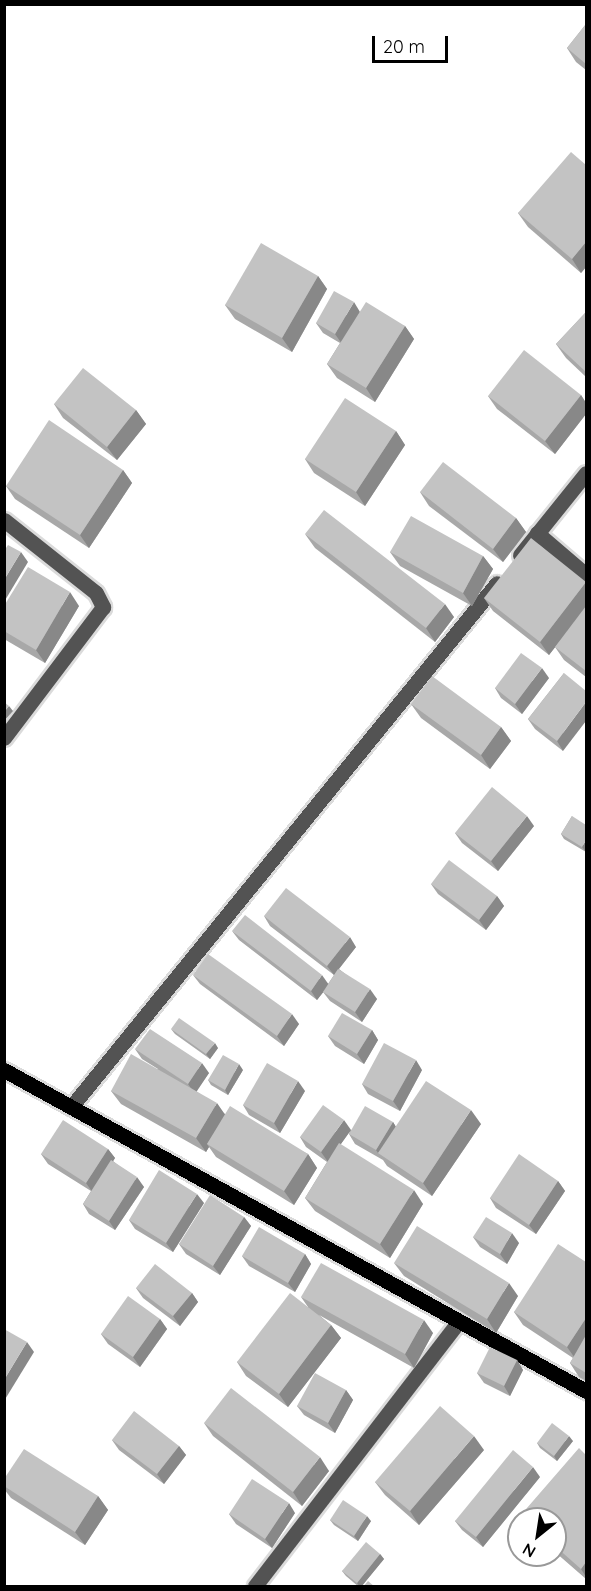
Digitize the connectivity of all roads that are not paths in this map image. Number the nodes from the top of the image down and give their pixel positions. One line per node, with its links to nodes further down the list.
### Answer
1 (586, 473): 3 (street)
2 (4, 520): 5 (street)
3 (537, 533): 4 (street); 7 (street)
4 (586, 575)
5 (4, 738)
6 (4, 1070): 7 (main road)
7 (71, 1107): 8 (main road)
8 (459, 1320): 9 (main road); 10 (street)
9 (586, 1392)
10 (255, 1587)

